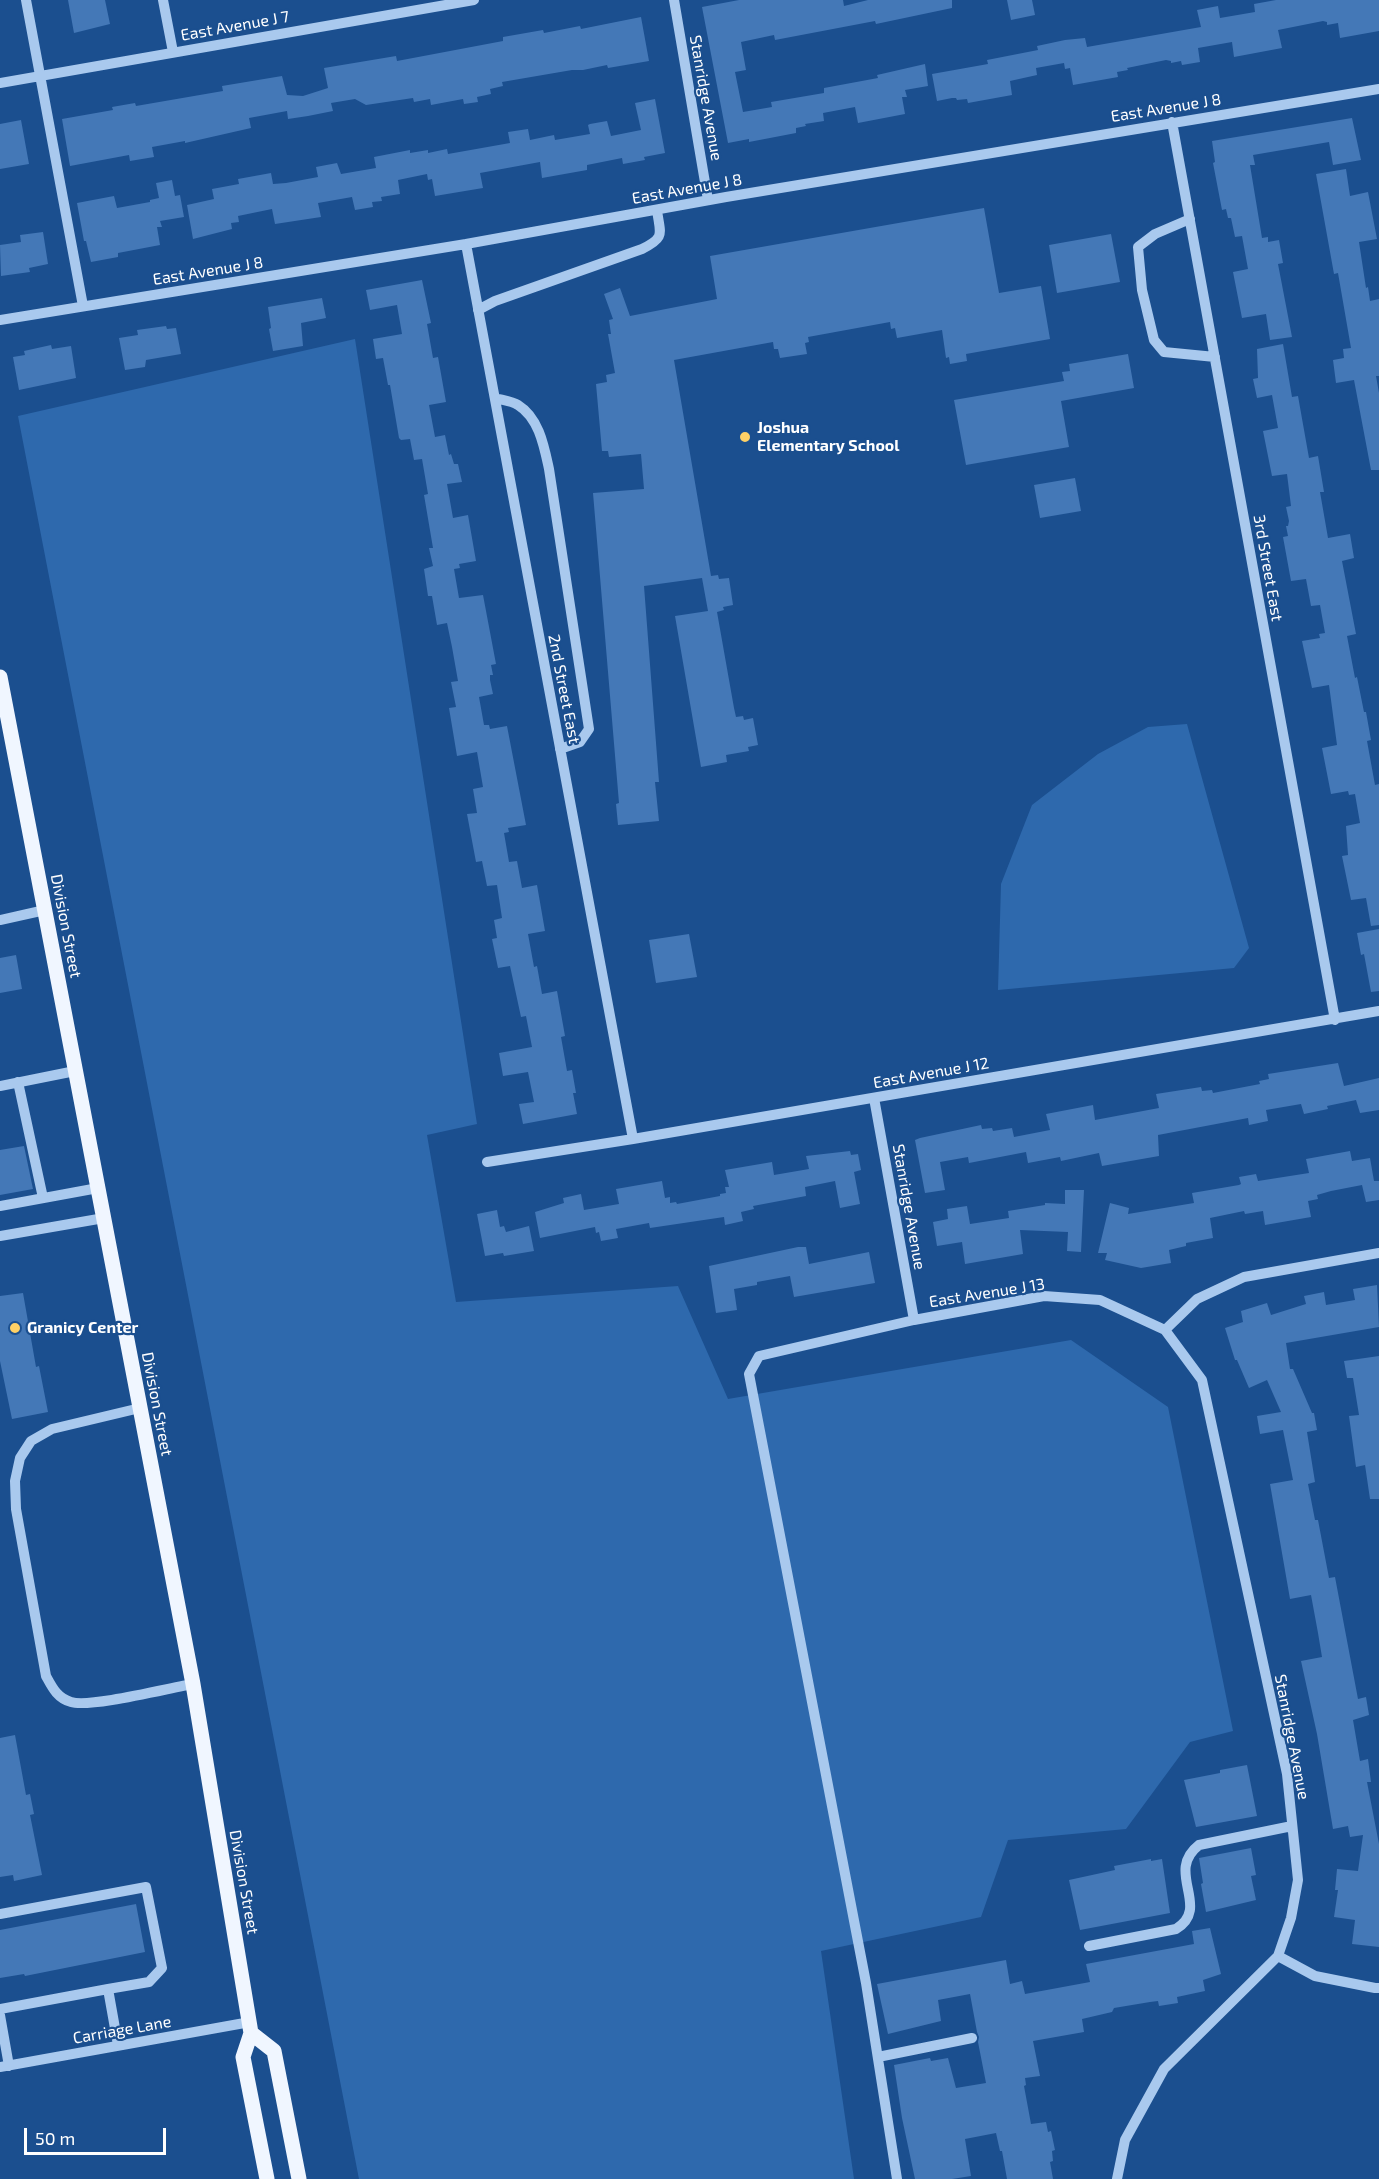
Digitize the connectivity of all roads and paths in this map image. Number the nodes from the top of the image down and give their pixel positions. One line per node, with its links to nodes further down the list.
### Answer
1 (26, 0): 7 (street)
2 (163, 0): 6 (street)
3 (474, 0): 5 (street, East Avenue J 7)
4 (674, 0): 11 (street, Stanridge Avenue)
5 (421, 5): 6 (street, East Avenue J 7)
6 (173, 52): 7 (street, East Avenue J 7)
7 (40, 75): 8 (street, East Avenue J 7); 15 (street)
8 (0, 83)
9 (1379, 89): 10 (street, East Avenue J 8)
10 (1172, 122): 11 (street, East Avenue J 8); 13 (street, 3rd Street East)
11 (708, 200): 12 (street, East Avenue J 8)
12 (657, 210): 14 (street, East Avenue J 8); 16 (street)
13 (1190, 219): 18 (street, 3rd Street East); 18 (street)
14 (466, 244): 15 (street, East Avenue J 8); 16 (street, 2nd Street East)
15 (83, 306): 17 (street, East Avenue J 8)
16 (478, 310): 19 (street, 2nd Street East)
17 (0, 320)
18 (1215, 357): 26 (street, 3rd Street East)
19 (495, 398): 22 (street, 2nd Street East); 22 (street)
20 (0, 677): 21 (main road, Division Street)
21 (4, 721): 23 (main road, Division Street)
22 (560, 749): 31 (street, 2nd Street East)
23 (45, 910): 24 (street); 27 (main road, Division Street)
24 (0, 920)
25 (1379, 1011): 26 (street, East Avenue J 12)
26 (1335, 1020): 30 (street, East Avenue J 12)
27 (75, 1071): 28 (street); 33 (main road, Division Street)
28 (18, 1082): 29 (street); 34 (street)
29 (0, 1086)
30 (874, 1098): 31 (street, East Avenue J 12); 39 (street, Stanridge Avenue)
31 (633, 1139): 32 (street, East Avenue J 12)
32 (487, 1162)
33 (98, 1188): 34 (street); 36 (main road, Division Street)
34 (43, 1198): 35 (street)
35 (0, 1206)
36 (104, 1218): 37 (street); 41 (main road, Division Street)
37 (0, 1236)
38 (1379, 1252): 40 (street)
39 (914, 1320): 40 (street, East Avenue J 13); 54 (street, East Avenue J 13)
40 (1165, 1330): 43 (street, Stanridge Avenue)
41 (140, 1408): 42 (main road, Division Street); 42 (street)
42 (193, 1684): 51 (main road, Division Street)
43 (1292, 1826): 45 (street); 46 (street, Stanridge Avenue)
44 (0, 1914): 48 (street)
45 (1089, 1946)
46 (1278, 1956): 47 (street); 59 (street, Stanridge Avenue)
47 (1379, 1988)
48 (108, 1989): 49 (street); 53 (street)
49 (0, 2009)
50 (0, 2015): 55 (street)
51 (251, 2028): 53 (street, Carriage Lane); 56 (main road, Division Street); 57 (main road)
52 (972, 2038): 54 (street)
53 (118, 2045): 55 (street, Carriage Lane)
54 (878, 2057): 58 (street)
55 (5, 2067)
56 (267, 2179)
57 (300, 2179)
58 (897, 2179)
59 (1117, 2179)

